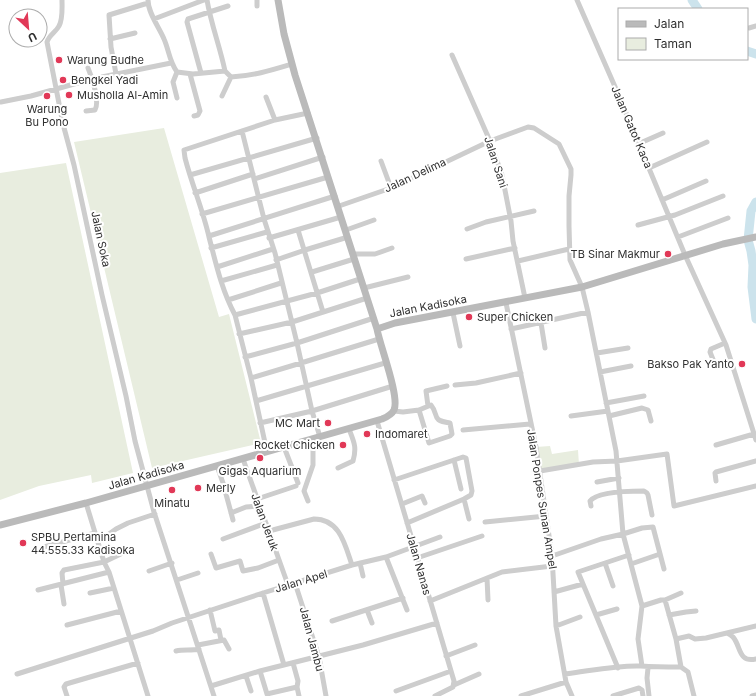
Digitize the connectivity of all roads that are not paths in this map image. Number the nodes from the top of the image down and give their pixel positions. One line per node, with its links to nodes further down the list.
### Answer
1 (62, 0): 25 (street, Jalan Soka)
2 (204, 0): 9 (street)
3 (207, 0): 8 (street)
4 (278, 0): 16 (street)
5 (577, 0): 39 (street, Jalan Gatot Kaca)
6 (148, 2): 9 (street); 13 (street)
7 (228, 6): 8 (street)
8 (209, 12): 18 (street); 20 (street)
9 (154, 18): 15 (street)
10 (756, 26): 11 (street)
11 (749, 28)
12 (135, 34): 13 (street)
13 (110, 39): 21 (street)
14 (452, 55): 37 (street, Jalan Sani)
15 (171, 63): 19 (street); 21 (street)
16 (292, 64): 23 (street); 31 (street)
17 (88, 68): 24 (street)
18 (225, 71): 20 (street); 23 (street)
19 (177, 72): 22 (street); 28 (street)
20 (201, 73): 22 (street)
21 (116, 74): 24 (street)
22 (190, 74): 32 (street)
23 (231, 77): 26 (street)
24 (92, 79): 25 (street); 30 (street)
25 (56, 89): 29 (street); 158 (street, Jalan Soka)
26 (222, 96)
27 (266, 97): 33 (street)
28 (177, 98)
29 (1, 102)
30 (86, 111)
31 (308, 112): 33 (street); 36 (street)
32 (194, 116)
33 (275, 120): 34 (street)
34 (242, 131): 41 (street); 44 (street)
35 (663, 133): 39 (street)
36 (316, 138): 40 (street); 41 (street)
37 (490, 141): 48 (street, Jalan Delima); 57 (street, Jalan Sani); 76 (street, Jalan Delima)
38 (707, 142): 43 (street)
39 (638, 144): 43 (street, Jalan Gatot Kaca)
40 (323, 157): 45 (street); 46 (street)
41 (249, 158): 44 (street); 45 (street)
42 (381, 161): 48 (street)
43 (649, 168): 53 (street, Jalan Gatot Kaca)
44 (190, 175): 49 (street)
45 (253, 176): 49 (street); 52 (street)
46 (328, 177): 50 (street); 52 (street)
47 (706, 181): 53 (street)
48 (391, 188): 54 (street, Jalan Delima)
49 (195, 192): 56 (street)
50 (335, 196): 54 (street); 60 (street)
51 (723, 196): 58 (street)
52 (258, 197): 56 (street); 60 (street)
53 (662, 200): 58 (street, Jalan Gatot Kaca)
54 (339, 206): 59 (street)
55 (534, 210): 57 (street)
56 (202, 214): 68 (street)
57 (510, 215): 64 (street); 75 (street, Jalan Sani)
58 (670, 216): 63 (street); 69 (street, Jalan Gatot Kaca)
59 (341, 217): 65 (street); 67 (street)
60 (264, 218): 66 (street); 68 (street)
61 (728, 218): 69 (street)
62 (374, 220): 67 (street)
63 (638, 225)
64 (467, 229)
65 (298, 230): 71 (street); 77 (street)
66 (268, 232): 71 (street); 72 (street)
67 (347, 234): 77 (street); 79 (street)
68 (209, 236): 72 (street)
69 (678, 237): 78 (street, Jalan Gatot Kaca)
70 (754, 237): 78 (street, Jalan Kadisoka)
71 (269, 238): 73 (street)
72 (212, 248): 83 (street)
73 (273, 248): 82 (street); 83 (street)
74 (392, 248): 79 (street)
75 (515, 248): 80 (street); 81 (street, Jalan Sani)
76 (569, 249): 81 (street); 89 (street)
77 (305, 250): 82 (street); 84 (street)
78 (685, 255): 89 (street, Jalan Kadisoka); 109 (street, Jalan Gatot Kaca)
79 (353, 257): 84 (street); 86 (street)
80 (466, 259)
81 (518, 261): 93 (street, Jalan Sani)
82 (277, 262): 87 (street); 88 (street)
83 (217, 267): 87 (street)
84 (312, 272): 91 (street)
85 (408, 277): 90 (street)
86 (360, 279): 90 (street); 91 (street)
87 (221, 281): 94 (street)
88 (282, 283): 94 (street); 95 (street)
89 (582, 287): 93 (street, Jalan Kadisoka); 98 (street)
90 (364, 288): 92 (street)
91 (317, 293): 95 (street); 97 (street)
92 (367, 298): 97 (street); 101 (street)
93 (525, 298): 96 (street, Jalan Kadisoka)
94 (228, 300): 100 (street)
95 (286, 302): 100 (street); 102 (street)
96 (506, 303): 99 (street, Jalan Kadisoka); 105 (street, Jalan Ponpes Sunan Ampel)
97 (323, 312): 102 (street)
98 (588, 312): 103 (street); 113 (street)
99 (453, 313): 104 (street, Jalan Kadisoka); 110 (street)
100 (235, 315): 106 (street)
101 (374, 318): 104 (street); 108 (street)
102 (292, 322): 106 (street); 108 (street)
103 (541, 322): 105 (street); 111 (street)
104 (377, 329): 107 (street, Jalan Kadisoka)
105 (511, 329): 120 (street, Jalan Ponpes Sunan Ampel)
106 (238, 334): 114 (street)
107 (379, 339): 115 (street, Jalan Kadisoka); 116 (street)
108 (297, 343): 114 (street); 116 (street)
109 (725, 343): 118 (street); 141 (street, Jalan Gatot Kaca)
110 (460, 346)
111 (545, 348)
112 (628, 348): 113 (street)
113 (597, 353): 119 (street)
114 (245, 357): 121 (street)
115 (385, 363): 123 (street, Jalan Kadisoka); 125 (street)
116 (301, 364): 121 (street); 125 (street)
117 (632, 366): 119 (street)
118 (716, 367)
119 (600, 372): 128 (street)
120 (521, 374): 122 (street); 138 (street, Jalan Ponpes Sunan Ampel)
121 (251, 378): 127 (street)
122 (455, 385)
123 (392, 386): 131 (street); 132 (street, Jalan Kadisoka)
124 (447, 386): 129 (street)
125 (307, 387): 127 (street); 131 (street)
126 (644, 396): 128 (street)
127 (256, 401): 137 (street)
128 (606, 403): 133 (street)
129 (428, 406): 130 (street); 130 (street)
130 (418, 410): 132 (street)
131 (312, 411): 137 (street); 142 (street)
132 (394, 411): 135 (street, Jalan Kadisoka)
133 (608, 414): 134 (street); 136 (street); 149 (street)
134 (572, 416)
135 (377, 421): 139 (street, Jalan Kadisoka); 155 (street, Jalan Nanas)
136 (652, 421)
137 (260, 423): 146 (street)
138 (530, 424): 140 (street); 153 (street, Jalan Ponpes Sunan Ampel)
139 (349, 429): 142 (street, Jalan Kadisoka); 152 (street)
140 (463, 430)
141 (754, 434): 143 (street, Jalan Gatot Kaca); 144 (street)
142 (317, 438): 145 (street, Jalan Kadisoka); 164 (street)
143 (756, 440)
144 (716, 445)
145 (284, 447): 146 (street, Jalan Kadisoka); 162 (street)
146 (267, 452): 147 (street, Jalan Kadisoka)
147 (243, 459): 151 (street, Jalan Kadisoka); 162 (street, Jalan Jeruk)
148 (454, 460): 155 (street); 160 (street); 163 (street)
149 (617, 461): 153 (street); 154 (street); 159 (street)
150 (756, 461): 156 (street)
151 (217, 466): 158 (street, Jalan Kadisoka); 170 (street)
152 (338, 468)
153 (540, 471): 173 (street, Jalan Ponpes Sunan Ampel)
154 (619, 478): 157 (street); 161 (street)
155 (394, 480): 167 (street, Jalan Nanas)
156 (716, 481)
157 (597, 482)
158 (147, 486): 165 (street, Jalan Kadisoka); 171 (street, Jalan Soka)
159 (756, 486)
160 (461, 489)
161 (620, 492): 169 (street); 172 (street); 182 (street)
162 (257, 499): 168 (street, Jalan Jeruk)
163 (464, 499): 174 (street); 177 (street)
164 (308, 501)
165 (86, 503): 179 (street, Jalan Kadisoka); 181 (street)
166 (425, 503): 167 (street)
167 (402, 504): 177 (street, Jalan Nanas)
168 (260, 506): 170 (street); 178 (street, Jalan Jeruk)
169 (591, 506)
170 (231, 513): 175 (street)
171 (155, 514): 185 (street); 198 (street, Jalan Soka)
172 (652, 515)
173 (546, 516): 176 (street); 193 (street, Jalan Ponpes Sunan Ampel)
174 (469, 519)
175 (233, 520)
176 (485, 522)
177 (407, 523): 188 (street, Jalan Nanas)
178 (266, 524): 180 (street, Jalan Jeruk); 186 (street)
179 (0, 525)
180 (269, 532): 196 (street, Jalan Jeruk); 202 (street)
181 (95, 533): 185 (street); 187 (street)
182 (623, 534): 191 (street); 192 (street); 193 (street)
183 (482, 536): 195 (street)
184 (440, 537): 188 (street, Jalan Apel)
185 (97, 539): 197 (street)
186 (224, 539)
187 (44, 547)
188 (414, 547): 194 (street, Jalan Apel); 195 (street, Jalan Nanas)
189 (129, 550): 197 (street)
190 (211, 554): 196 (street)
191 (660, 554): 201 (street); 204 (street)
192 (629, 555): 200 (street); 201 (street)
193 (552, 556): 203 (street, Jalan Ponpes Sunan Ampel)
194 (386, 557): 199 (street, Jalan Apel); 222 (street)
195 (418, 558): 225 (street, Jalan Nanas)
196 (279, 560): 214 (street, Jalan Jeruk)
197 (104, 562): 206 (street); 212 (street)
198 (172, 563): 205 (street); 210 (street, Jalan Soka)
199 (360, 563): 202 (street, Jalan Apel); 208 (street)
200 (605, 563): 213 (street); 215 (street)
201 (631, 564): 227 (street)
202 (352, 565): 211 (street, Jalan Apel)
203 (552, 566): 209 (street); 219 (street, Jalan Ponpes Sunan Ampel)
204 (664, 569)
205 (149, 571)
206 (109, 572): 212 (street); 216 (street)
207 (198, 574): 210 (street)
208 (364, 576)
209 (487, 578): 223 (street); 225 (street)
210 (177, 580): 236 (street, Jalan Soka)
211 (295, 583): 214 (street, Jalan Apel); 253 (street, Jalan Jambu)
212 (62, 584): 217 (street); 226 (street)
213 (583, 584): 219 (street); 234 (street)
214 (288, 585): 218 (street, Jalan Apel)
215 (614, 586)
216 (114, 588): 220 (street); 232 (street)
217 (38, 590)
218 (263, 592): 229 (street, Jalan Apel); 257 (street)
219 (554, 592): 242 (street, Jalan Ponpes Sunan Ampel)
220 (90, 593)
221 (680, 593): 224 (street)
222 (403, 598): 230 (street); 231 (street)
223 (488, 600)
224 (665, 600): 227 (street); 235 (street)
225 (430, 601): 240 (street, Jalan Nanas)
226 (64, 604)
227 (642, 606): 258 (street)
228 (617, 609): 234 (street)
229 (210, 610): 236 (street, Jalan Apel); 247 (street)
230 (367, 610): 238 (street); 239 (street)
231 (408, 610)
232 (121, 611): 241 (street); 245 (street)
233 (696, 611): 235 (street)
234 (596, 615): 260 (street)
235 (669, 615): 246 (street)
236 (189, 617): 245 (street, Jalan Apel); 249 (street, Jalan Soka)
237 (580, 617): 242 (street)
238 (332, 621)
239 (372, 623)
240 (436, 623): 252 (street, Jalan Nanas); 253 (street)
241 (67, 625)
242 (556, 626): 266 (street, Jalan Ponpes Sunan Ampel)
243 (756, 626): 244 (street)
244 (727, 633): 246 (street); 254 (street)
245 (130, 638): 255 (street); 264 (street, Jalan Apel)
246 (676, 639): 259 (street)
247 (221, 640): 249 (street); 250 (street)
248 (475, 645): 252 (street)
249 (198, 647): 251 (street); 270 (street, Jalan Soka)
250 (229, 649)
251 (176, 651)
252 (446, 656): 263 (street, Jalan Nanas)
253 (319, 657): 256 (street); 279 (street, Jalan Jambu)
254 (756, 659)
255 (138, 663): 275 (street); 276 (street)
256 (293, 663): 257 (street); 271 (street)
257 (284, 665): 262 (street)
258 (642, 666): 260 (street); 261 (street)
259 (682, 667): 261 (street); 286 (street)
260 (618, 668): 266 (street)
261 (648, 668): 285 (street)
262 (260, 671): 267 (street); 271 (street)
263 (451, 672): 269 (street, Jalan Nanas); 273 (street)
264 (16, 674)
265 (479, 674): 269 (street)
266 (565, 674): 268 (street, Jalan Ponpes Sunan Ampel)
267 (246, 676): 270 (street); 272 (street)
268 (566, 682): 281 (street); 282 (street, Jalan Ponpes Sunan Ampel)
269 (454, 685): 280 (street)
270 (211, 686): 277 (street, Jalan Soka)
271 (296, 687): 278 (street)
272 (251, 691)
273 (396, 691)
274 (756, 695): 287 (street)
275 (67, 696)
276 (148, 696)
277 (214, 696)
278 (299, 696)
279 (326, 696)
280 (435, 696)
281 (521, 696)
282 (572, 696)
283 (613, 696): 284 (street)
284 (643, 696)
285 (649, 696)
286 (694, 696)
287 (752, 696)

